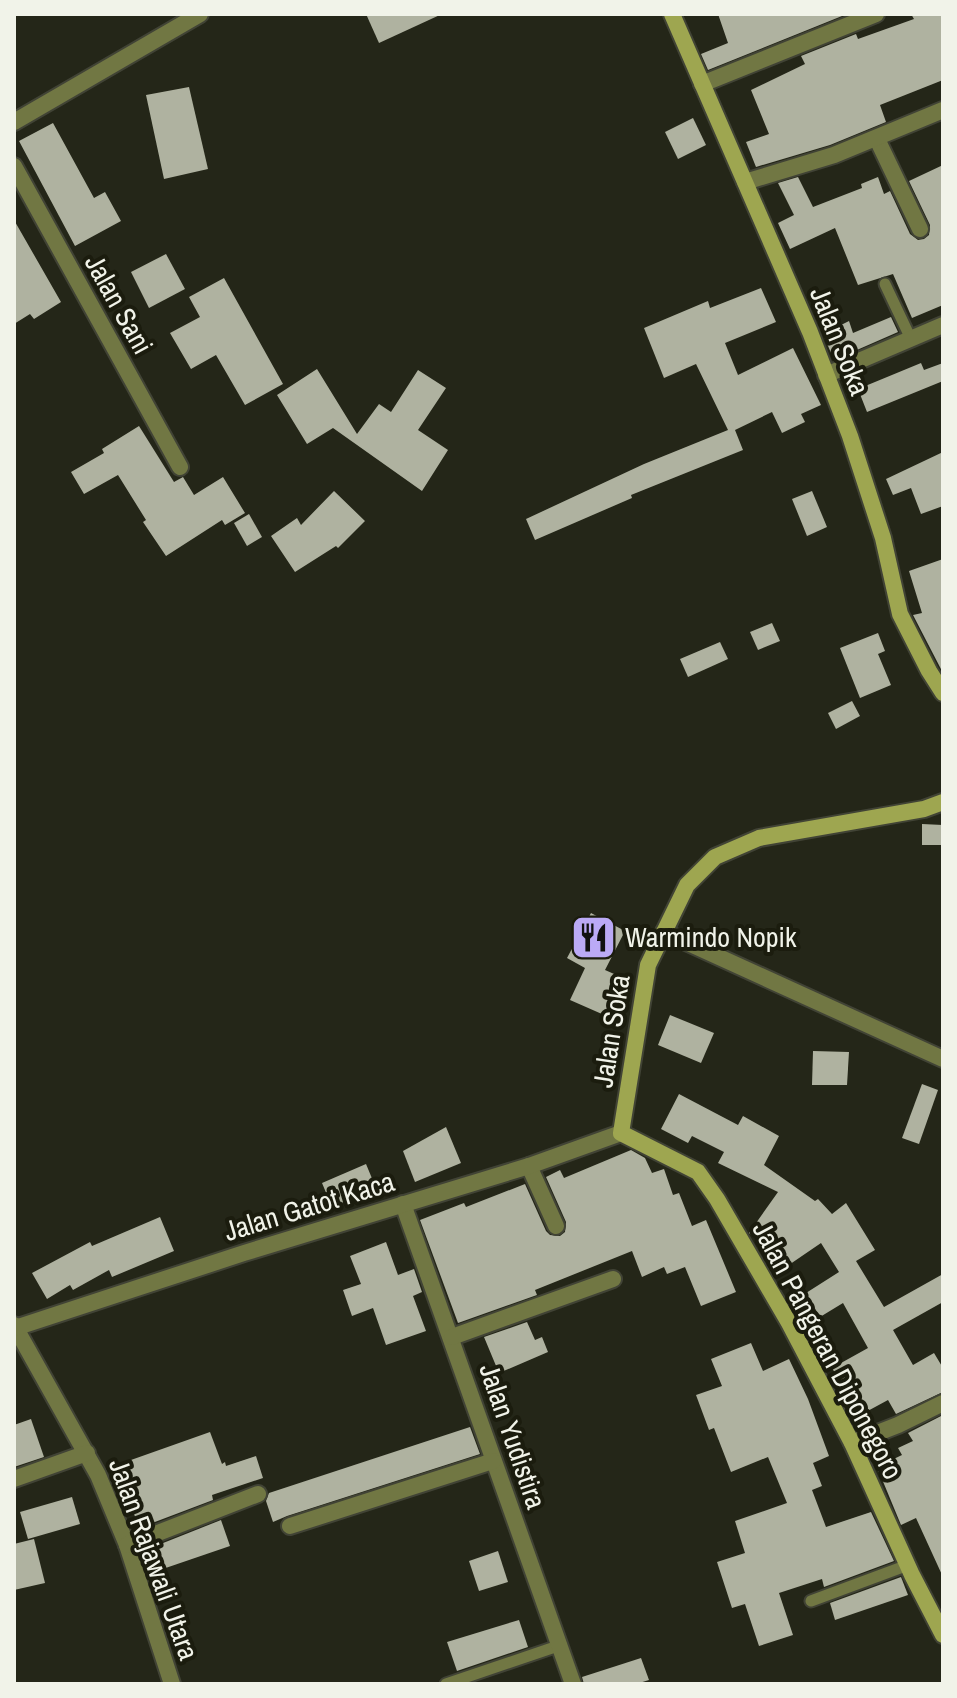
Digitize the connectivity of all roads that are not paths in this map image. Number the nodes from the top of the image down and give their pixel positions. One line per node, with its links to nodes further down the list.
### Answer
1 (200, 14): 6 (street)
2 (672, 14): 4 (street, Jalan Soka)
3 (876, 14): 4 (street)
4 (702, 84): 9 (street, Jalan Soka)
5 (943, 110): 7 (street)
6 (14, 122)
7 (877, 139): 9 (street); 10 (street)
8 (14, 166): 15 (street, Jalan Sani)
9 (745, 182): 14 (street, Jalan Soka)
10 (920, 229)
11 (885, 284): 13 (lane)
12 (943, 325): 13 (street)
13 (911, 339): 14 (street)
14 (826, 375): 16 (street, Jalan Soka)
15 (180, 467)
16 (943, 693)
17 (943, 802): 18 (street, Jalan Soka)
18 (664, 932): 19 (street); 20 (street, Jalan Soka)
19 (943, 1059)
20 (621, 1133): 21 (street, Jalan Gatot Kaca); 28 (street, Jalan Pangeran Diponegoro)
21 (529, 1166): 22 (street, Jalan Gatot Kaca); 23 (street)
22 (403, 1204): 25 (street, Jalan Gatot Kaca); 26 (street, Jalan Yudistira)
23 (556, 1226)
24 (613, 1279): 26 (street)
25 (15, 1326): 29 (street, Jalan Rajawali Utara)
26 (452, 1337): 30 (street, Jalan Yudistira)
27 (943, 1403): 28 (street)
28 (852, 1443): 35 (street, Jalan Pangeran Diponegoro)
29 (87, 1453): 31 (street); 34 (street, Jalan Rajawali Utara)
30 (493, 1461): 33 (street); 38 (street, Jalan Yudistira)
31 (14, 1479)
32 (258, 1494): 34 (street)
33 (290, 1526)
34 (127, 1545): 39 (street, Jalan Rajawali Utara)
35 (908, 1565): 36 (lane); 37 (street, Jalan Pangeran Diponegoro)
36 (811, 1601)
37 (943, 1635)
38 (558, 1646): 40 (lane); 41 (street, Jalan Yudistira)
39 (172, 1684)
40 (446, 1684)
41 (573, 1684)

